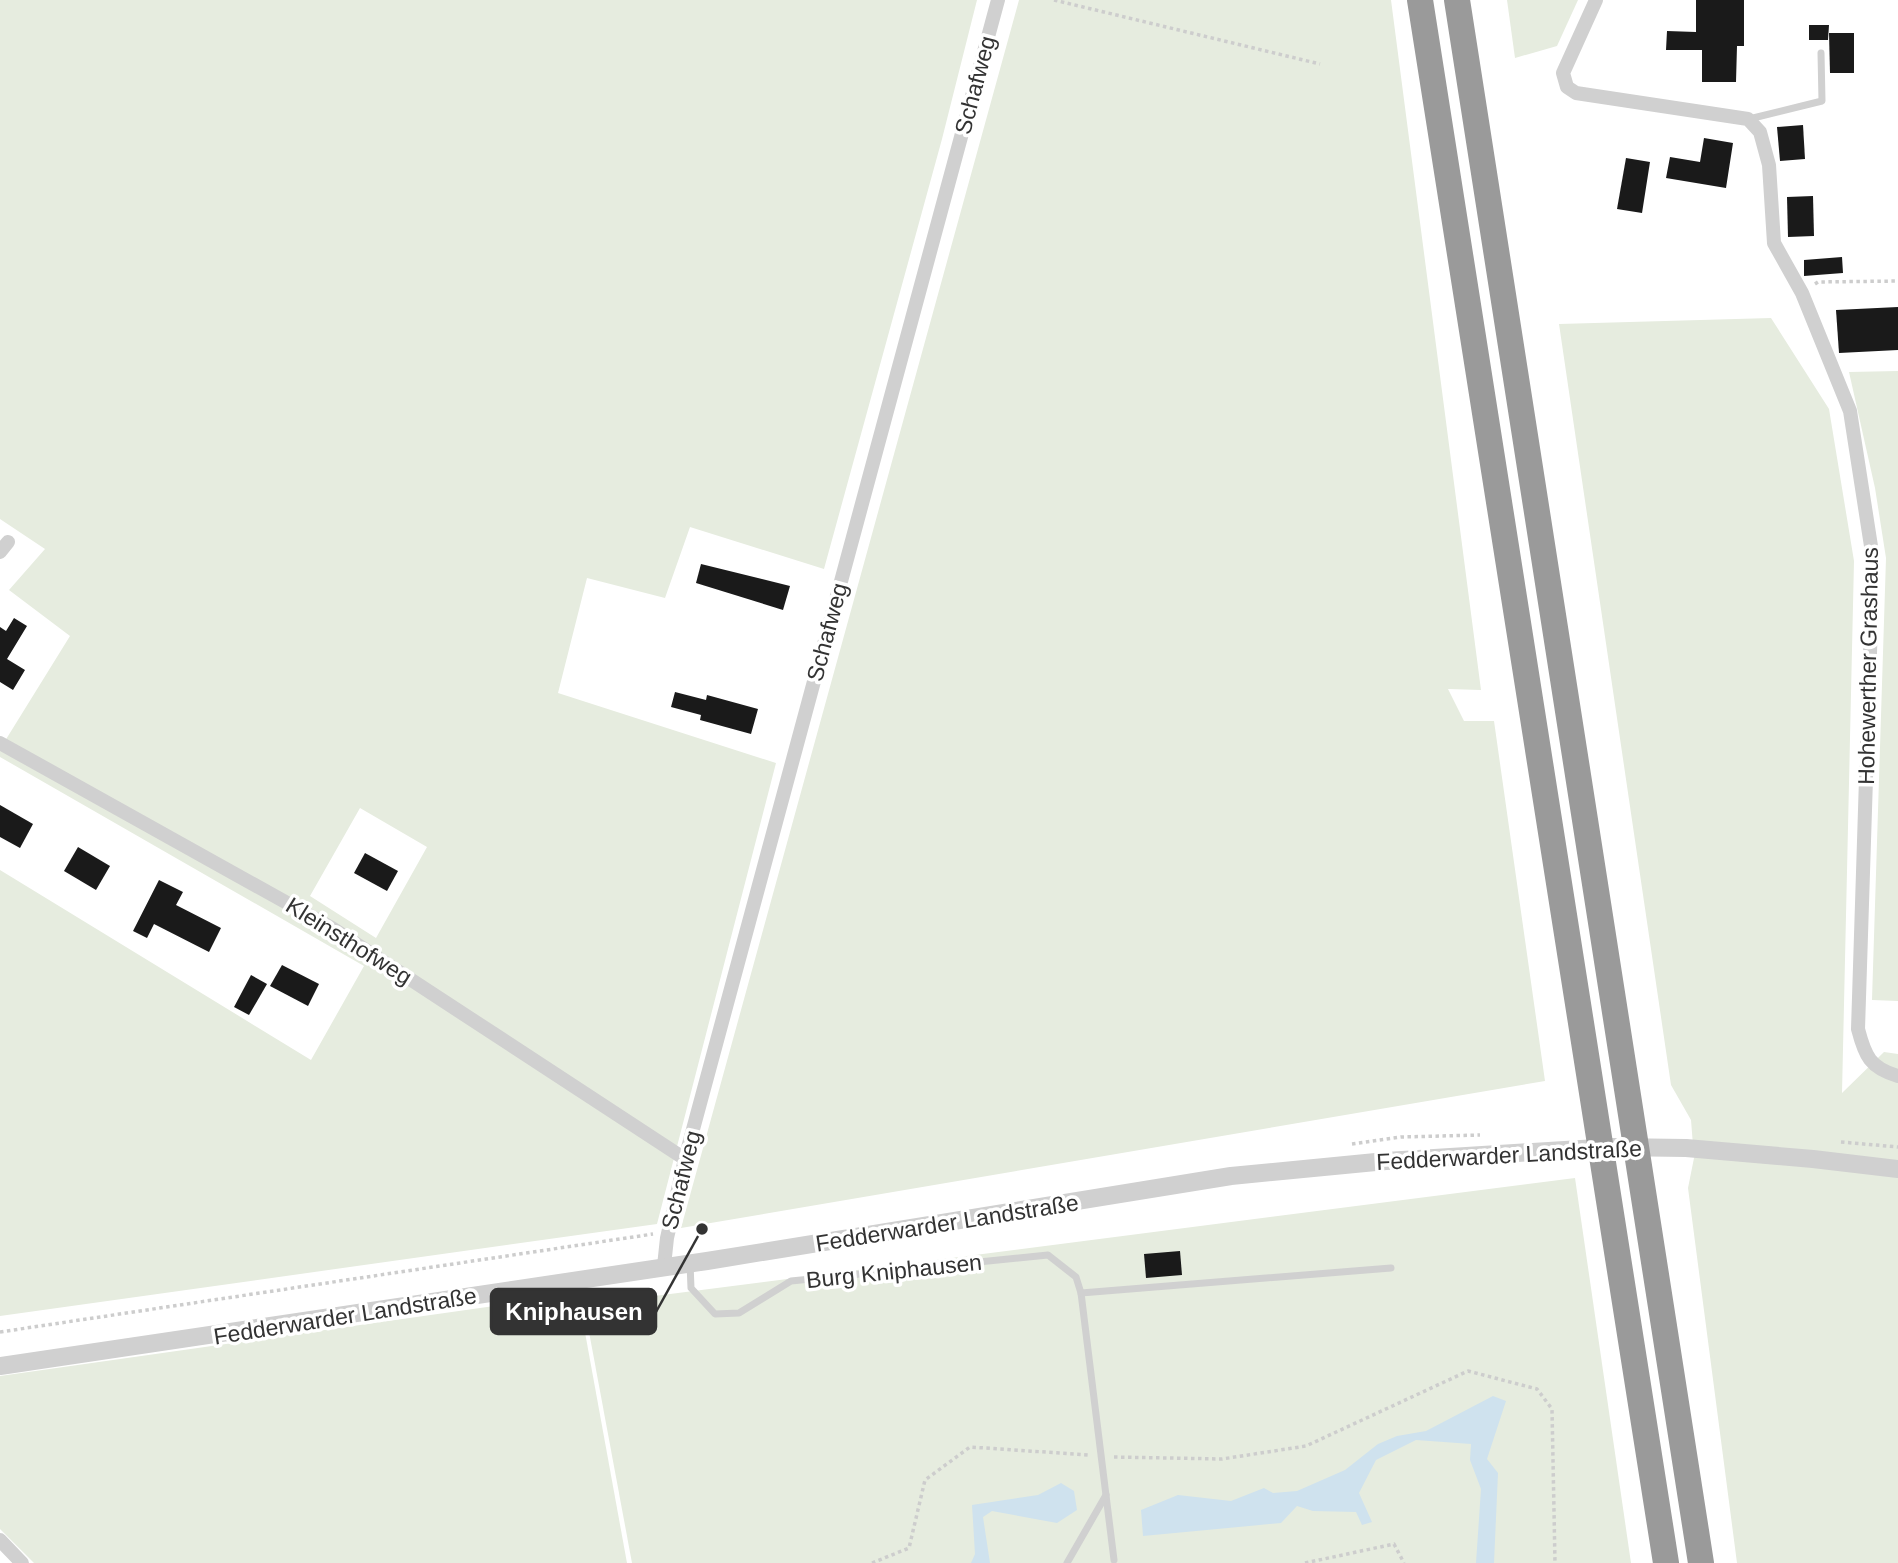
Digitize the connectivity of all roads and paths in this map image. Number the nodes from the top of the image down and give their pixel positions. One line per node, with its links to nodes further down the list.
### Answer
1 (998, 0): 13 (street, Schafweg)
2 (1054, 0): 7 (path)
3 (1420, 0): 32 (highway)
4 (1457, 0): 33 (highway)
5 (1596, 0): 8 (street)
6 (1821, 53): 8 (lane)
7 (1320, 64)
8 (1748, 119): 10 (street, Hohewerther Grashaus)
9 (1898, 281): 10 (path)
10 (1802, 293): 12 (street, Hohewerther Grashaus)
11 (0, 743): 13 (street, Kleinsthofweg)
12 (1898, 1076)
13 (685, 1159): 15 (street, Schafweg)
14 (1898, 1170): 16 (street, Fedderwarder Landstraße)
15 (667, 1238): 17 (street, Schafweg); 20 (path)
16 (690, 1263): 17 (street, Fedderwarder Landstraße); 19 (lane, Burg Kniphausen)
17 (664, 1266): 21 (street, Fedderwarder Landstraße)
18 (1391, 1268): 19 (lane)
19 (1081, 1293): 22 (lane, Burg Kniphausen)
20 (0, 1332)
21 (0, 1366)
22 (1101, 1456): 23 (lane, Burg Kniphausen); 27 (path); 31 (path)
23 (1107, 1495): 25 (lane, Burg Kniphausen); 28 (lane)
24 (0, 1540): 26 (street)
25 (1114, 1560)
26 (22, 1563)
27 (872, 1563)
28 (1067, 1563)
29 (1305, 1563): 30 (path)
30 (1404, 1563)
31 (1555, 1563)
32 (1665, 1563)
33 (1701, 1563)

